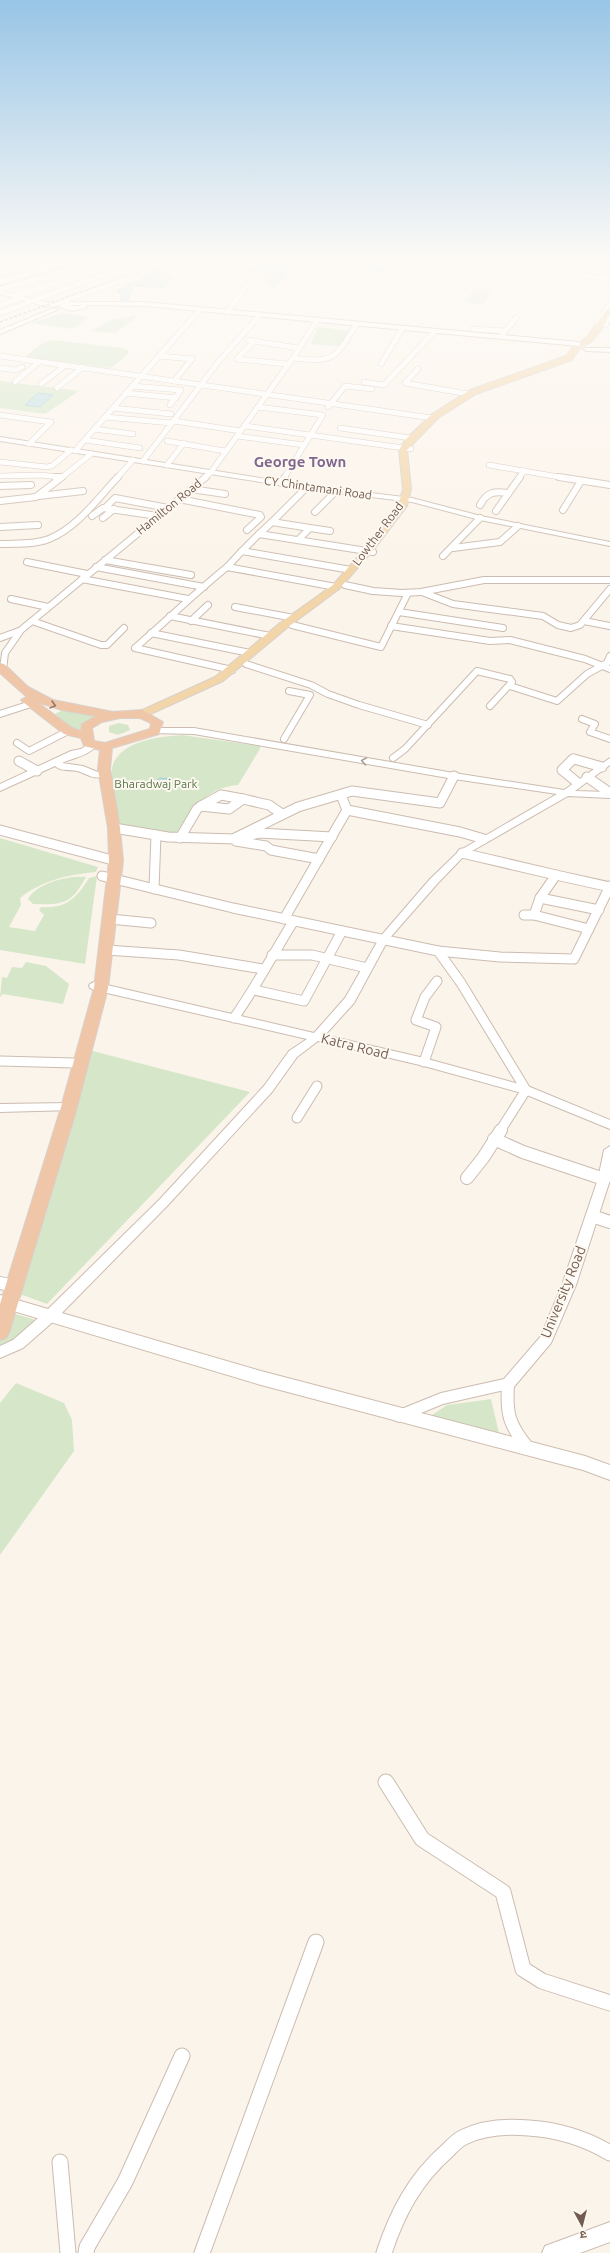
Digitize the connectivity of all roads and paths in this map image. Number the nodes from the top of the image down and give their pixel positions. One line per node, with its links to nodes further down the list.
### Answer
1 (34, 366): 17 (street)
2 (65, 366): 19 (street)
3 (72, 366): 13 (street)
4 (150, 366): 15 (street)
5 (186, 366): 16 (street)
6 (216, 366): 20 (street)
7 (286, 366): 25 (street, Hamilton Road)
8 (402, 366): 18 (street)
9 (546, 366): 26 (main road)
10 (557, 366): 52 (main road)
11 (22, 367): 12 (street)
12 (0, 368)
13 (83, 368): 15 (street); 22 (street)
14 (418, 369): 26 (street)
15 (141, 376): 16 (street); 21 (street)
16 (174, 381): 20 (street)
17 (15, 382)
18 (364, 382)
19 (41, 384)
20 (201, 384): 25 (street); 37 (street)
21 (132, 386): 24 (street); 27 (street)
22 (57, 388)
23 (372, 389): 28 (street)
24 (126, 393): 27 (street); 31 (street)
25 (266, 394): 28 (street); 30 (street, Hamilton Road)
26 (468, 394): 36 (main road)
27 (176, 398): 29 (street)
28 (331, 404): 34 (street); 36 (street)
29 (170, 405)
30 (258, 407): 34 (street); 40 (street, Hamilton Road)
31 (113, 408): 32 (street); 35 (street)
32 (172, 414)
33 (0, 415): 48 (street)
34 (323, 415): 42 (street)
35 (105, 417): 37 (street); 39 (street)
36 (432, 418): 43 (main road)
37 (173, 422): 40 (street); 57 (street)
38 (340, 428): 43 (street)
39 (94, 429): 41 (street); 45 (street)
40 (241, 431): 42 (street); 49 (street); 54 (street, Hamilton Road)
41 (133, 434)
42 (310, 436): 49 (street); 52 (street)
43 (412, 438): 52 (main road)
44 (0, 439): 48 (street, CY Chintamani Road)
45 (85, 440): 50 (street); 53 (street)
46 (167, 440): 47 (street)
47 (184, 443): 54 (street); 59 (street)
48 (29, 444): 53 (street, CY Chintamani Road)
49 (304, 445): 66 (street)
50 (140, 448)
51 (371, 450): 52 (street)
52 (406, 450): 80 (main road, Lowther Road)
53 (73, 451): 55 (street, CY Chintamani Road); 58 (street)
54 (225, 451): 62 (street, Hamilton Road)
55 (91, 454): 56 (street, CY Chintamani Road); 64 (street)
56 (133, 460): 57 (street, CY Chintamani Road); 102 (street)
57 (143, 461): 59 (street, CY Chintamani Road)
58 (0, 462)
59 (167, 465): 62 (street, CY Chintamani Road)
60 (489, 465): 61 (street)
61 (524, 471): 65 (street); 76 (street)
62 (211, 472): 66 (street, CY Chintamani Road); 71 (street, Hamilton Road)
63 (0, 476): 64 (street)
64 (60, 477): 77 (street)
65 (581, 481): 68 (street); 86 (street)
66 (281, 483): 70 (street, CY Chintamani Road)
67 (31, 484): 69 (street)
68 (610, 485)
69 (0, 486)
70 (307, 487): 73 (street, CY Chintamani Road); 93 (street)
71 (191, 489): 75 (street); 79 (street, Hamilton Road)
72 (83, 491): 77 (street)
73 (336, 491): 80 (street, CY Chintamani Road); 88 (street)
74 (121, 492): 78 (street)
75 (226, 494)
76 (508, 494): 82 (street); 87 (street)
77 (38, 496): 81 (street)
78 (114, 498): 83 (street); 84 (street)
79 (179, 499): 84 (street, Hamilton Road); 98 (street)
80 (409, 500): 92 (street, CY Chintamani Road); 106 (main road, Lowther Road)
81 (0, 501)
82 (480, 505)
83 (105, 508): 85 (street); 89 (street)
84 (168, 508): 90 (street, Hamilton Road)
85 (114, 509): 90 (street); 91 (street)
86 (563, 510)
87 (496, 511)
88 (315, 512)
89 (92, 516)
90 (158, 516): 108 (street, Hamilton Road)
91 (103, 518)
92 (480, 518): 95 (street, CY Chintamani Road); 104 (street)
93 (272, 522): 97 (street); 100 (street)
94 (38, 524): 96 (street)
95 (518, 526): 103 (street, CY Chintamani Road); 104 (street)
96 (0, 527)
97 (310, 528): 99 (street); 101 (street)
98 (247, 530)
99 (330, 531)
100 (259, 534): 101 (street); 105 (street)
101 (298, 540): 106 (street)
102 (0, 544)
103 (610, 544)
104 (453, 548): 107 (street)
105 (242, 551): 110 (street); 112 (street)
106 (370, 552): 112 (main road, Lowther Road); 117 (main road, Lowther Road)
107 (442, 556)
108 (105, 560): 111 (street, Hamilton Road); 114 (street)
109 (27, 562): 113 (street)
110 (228, 566)
111 (96, 567): 113 (street, Hamilton Road); 118 (street)
112 (351, 570): 119 (main road, Lowther Road)
113 (87, 574): 115 (street, Hamilton Road)
114 (191, 575)
115 (82, 579): 124 (street); 127 (street, Hamilton Road)
116 (610, 580): 121 (street)
117 (345, 585): 122 (street); 133 (main road, Lowther Road)
118 (204, 586): 119 (street); 124 (street)
119 (336, 587): 133 (main road, Lowther Road)
120 (610, 589): 132 (street)
121 (422, 592): 122 (street); 132 (street)
122 (408, 593): 128 (street)
123 (11, 599): 127 (street)
124 (188, 599): 129 (street)
125 (208, 605): 131 (street)
126 (235, 606): 133 (street)
127 (48, 607): 130 (street, Hamilton Road)
128 (400, 612): 134 (street); 137 (street)
129 (170, 616): 131 (street); 139 (street)
130 (32, 620): 136 (street); 138 (street, Hamilton Road)
131 (191, 621): 140 (street)
132 (584, 621): 135 (street)
133 (293, 622): 134 (street); 140 (main road, Lowther Road); 144 (main road, Lowther Road)
134 (391, 626): 145 (street)
135 (610, 626)
136 (124, 628)
137 (503, 628)
138 (21, 630): 141 (street); 148 (street, Hamilton Road)
139 (151, 633): 142 (street); 147 (street)
140 (270, 636): 142 (main road, Lowther Road)
141 (0, 638)
142 (250, 653): 147 (main road, Lowther Road)
143 (610, 656): 145 (street)
144 (246, 664): 156 (main road, Lowther Road); 157 (street)
145 (602, 666): 146 (street); 149 (street)
146 (610, 669)
147 (232, 670): 156 (main road, Lowther Road)
148 (1, 671): 151 (highway); 154 (highway, one-way to 154)
149 (510, 686): 152 (street); 157 (street)
150 (289, 691): 159 (street)
151 (31, 704): 153 (street); 158 (highway)
152 (490, 706)
153 (0, 714)
154 (116, 716): 156 (highway); 162 (highway)
155 (582, 719): 160 (street)
156 (152, 721): 159 (street); 162 (highway); 170 (street, one-way to 156)
157 (428, 724): 163 (street)
158 (68, 731): 161 (street); 162 (highway)
159 (284, 739): 163 (street)
160 (610, 739)
161 (17, 743)
162 (93, 745): 166 (main road); 168 (main road); 169 (highway); 181 (highway)
163 (393, 758): 173 (street)
164 (19, 761): 168 (street)
165 (610, 761): 167 (street)
166 (60, 766): 169 (main road); 175 (main road)
167 (602, 767): 171 (street); 173 (street)
168 (37, 771): 172 (main road)
169 (96, 775): 190 (highway)
170 (454, 776): 173 (street); 176 (street)
171 (587, 777): 173 (street); 174 (street)
172 (0, 788)
173 (572, 788): 174 (street); 187 (street)
174 (609, 792)
175 (0, 794)
176 (341, 795): 179 (street); 180 (street)
177 (244, 799): 178 (street); 178 (street); 180 (street)
178 (201, 806): 185 (street)
179 (346, 810): 184 (street); 187 (street)
180 (282, 814): 186 (street)
181 (114, 828): 183 (street); 190 (highway)
182 (0, 830): 190 (street)
183 (156, 835): 185 (street); 194 (street)
184 (332, 837): 186 (street); 189 (street)
185 (180, 838): 186 (street)
186 (235, 838): 189 (street)
187 (484, 839): 188 (street)
188 (462, 853): 191 (street); 204 (street)
189 (319, 859): 200 (street)
190 (112, 861): 192 (highway)
191 (556, 875): 193 (street); 195 (street)
192 (108, 877): 194 (street); 199 (highway); 212 (highway)
193 (610, 886): 196 (street)
194 (154, 889): 200 (street)
195 (540, 898): 196 (street); 198 (street)
196 (598, 910): 202 (street)
197 (524, 915): 198 (street)
198 (534, 915): 202 (street)
199 (110, 919): 201 (street); 205 (highway)
200 (289, 920): 203 (street); 207 (street)
201 (151, 923)
202 (589, 929): 206 (street)
203 (342, 931): 204 (street); 208 (street)
204 (384, 939): 206 (street); 209 (street)
205 (106, 950): 210 (street); 212 (highway)
206 (438, 951): 220 (street)
207 (272, 955): 208 (street); 210 (street)
208 (329, 958): 209 (street); 213 (street)
209 (367, 968): 215 (street)
210 (263, 969): 213 (street)
211 (437, 981): 217 (street)
212 (97, 987): 214 (street, Katra Road); 218 (highway); 221 (highway)
213 (254, 990): 214 (street)
214 (234, 1018): 215 (street, Katra Road)
215 (317, 1037): 217 (street, Katra Road); 233 (street)
216 (0, 1061): 218 (street)
217 (424, 1062): 220 (street, Katra Road)
218 (74, 1063): 221 (highway)
219 (317, 1086): 223 (street)
220 (526, 1090): 224 (street, Katra Road); 225 (street)
221 (65, 1107): 222 (street); 231 (highway); 232 (highway)
222 (0, 1108)
223 (297, 1118)
224 (610, 1125)
225 (494, 1139): 227 (street); 228 (street)
226 (610, 1150): 228 (street, University Road)
227 (467, 1178)
228 (604, 1179): 229 (street, University Road)
229 (592, 1216): 230 (street); 236 (street, University Road)
230 (610, 1222)
231 (2, 1283): 232 (highway)
232 (3, 1302): 233 (main road); 234 (highway)
233 (50, 1316): 235 (street); 237 (main road)
234 (0, 1333)
235 (0, 1352)
236 (508, 1384): 237 (street); 238 (street)
237 (399, 1416): 238 (main road)
238 (528, 1448): 239 (main road)
239 (610, 1473)
240 (386, 1782): 242 (street)
241 (316, 1942): 249 (street)
242 (610, 2003)
243 (182, 2056): 248 (street)
244 (610, 2153): 250 (street)
245 (60, 2162): 247 (street)
246 (610, 2232): 251 (street)
247 (68, 2253)
248 (86, 2253)
249 (202, 2253)
250 (384, 2253)
251 (552, 2253)

